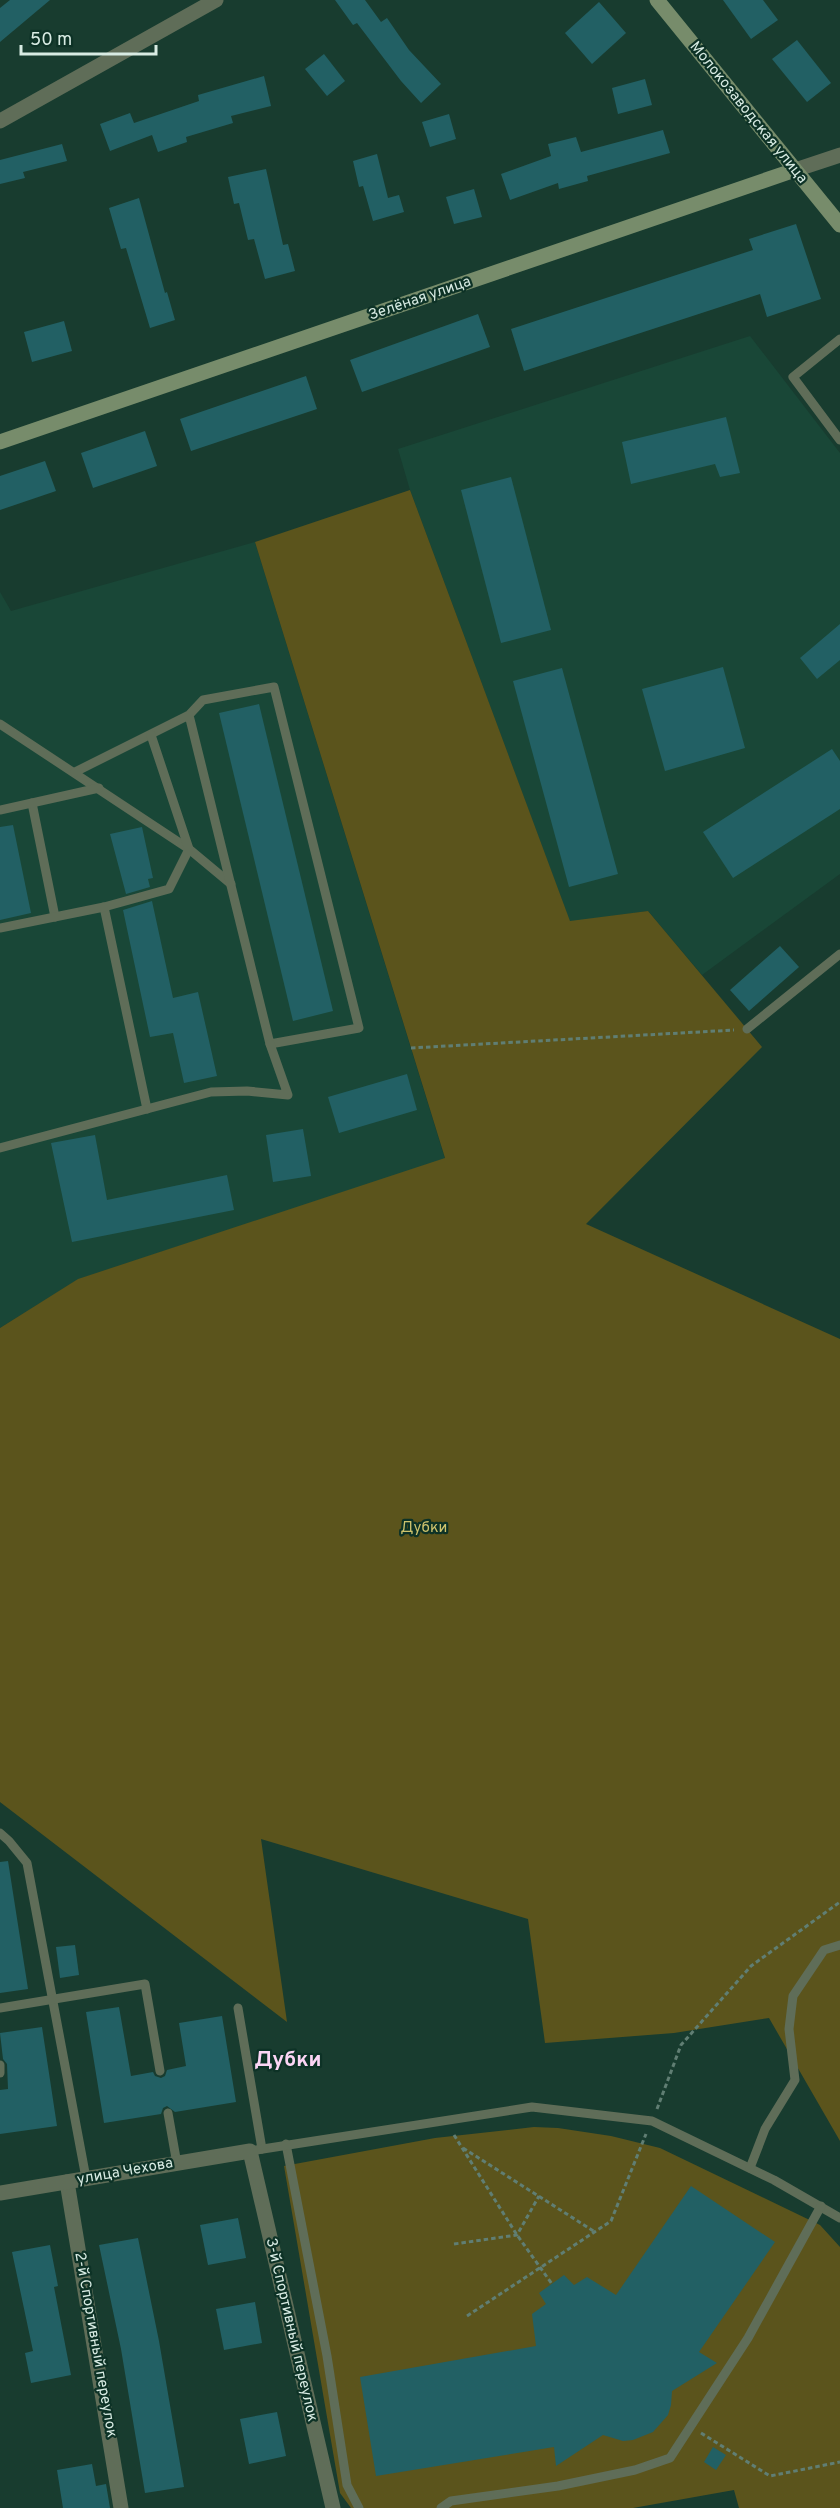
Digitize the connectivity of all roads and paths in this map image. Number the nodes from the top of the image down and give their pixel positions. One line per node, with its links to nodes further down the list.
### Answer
1 (216, 0): 3 (street)
2 (657, 0): 5 (street, Молокозаводская улица)
3 (0, 121)
4 (840, 155): 5 (street, Зелёная улица)
5 (795, 170): 6 (street, Молокозаводская улица); 9 (street, Зелёная улица)
6 (840, 225)
7 (840, 339): 8 (lane)
8 (840, 440)
9 (0, 442)
10 (189, 715): 12 (lane); 18 (lane); 24 (lane)
11 (0, 724): 13 (lane)
12 (151, 735): 13 (lane); 17 (lane)
13 (75, 772): 14 (lane)
14 (99, 788): 15 (lane); 17 (lane)
15 (32, 803): 16 (lane); 20 (lane)
16 (0, 810)
17 (189, 849): 18 (lane); 19 (lane)
18 (231, 884): 24 (lane)
19 (104, 907): 20 (lane); 26 (lane)
20 (55, 917): 21 (lane)
21 (0, 928)
22 (840, 954): 23 (lane)
23 (747, 1029): 25 (path)
24 (270, 1044): 26 (lane)
25 (411, 1048)
26 (147, 1109): 27 (lane)
27 (0, 1148)
28 (0, 1833): 31 (lane)
29 (840, 1902): 38 (path)
30 (840, 1945): 44 (lane)
31 (53, 1999): 32 (lane); 35 (lane); 45 (lane)
32 (0, 2008)
33 (238, 2008): 42 (lane)
34 (0, 2065): 36 (lane)
35 (160, 2071)
36 (0, 2073)
37 (168, 2113): 43 (lane)
38 (652, 2121): 40 (lane); 44 (lane); 51 (path)
39 (454, 2136): 41 (path)
40 (286, 2144): 42 (lane); 61 (lane)
41 (462, 2147): 48 (path); 52 (path)
42 (256, 2150): 43 (street, улица Чехова); 60 (street, 3-й Спортивный переулок)
43 (177, 2163): 45 (street, улица Чехова)
44 (750, 2168): 49 (lane)
45 (86, 2178): 46 (street, улица Чехова)
46 (67, 2182): 47 (street, улица Чехова); 59 (street, 2-й Спортивный переулок)
47 (0, 2193)
48 (539, 2196): 51 (path); 52 (path)
49 (821, 2206): 50 (lane); 57 (lane)
50 (840, 2218)
51 (595, 2232): 54 (path)
52 (517, 2235): 53 (path); 54 (path)
53 (454, 2244)
54 (539, 2268): 55 (path); 56 (path)
55 (552, 2284)
56 (467, 2316)
57 (692, 2427): 58 (path); 62 (lane)
58 (840, 2462)
59 (121, 2508)
60 (333, 2508)
61 (359, 2508)
62 (441, 2508)

